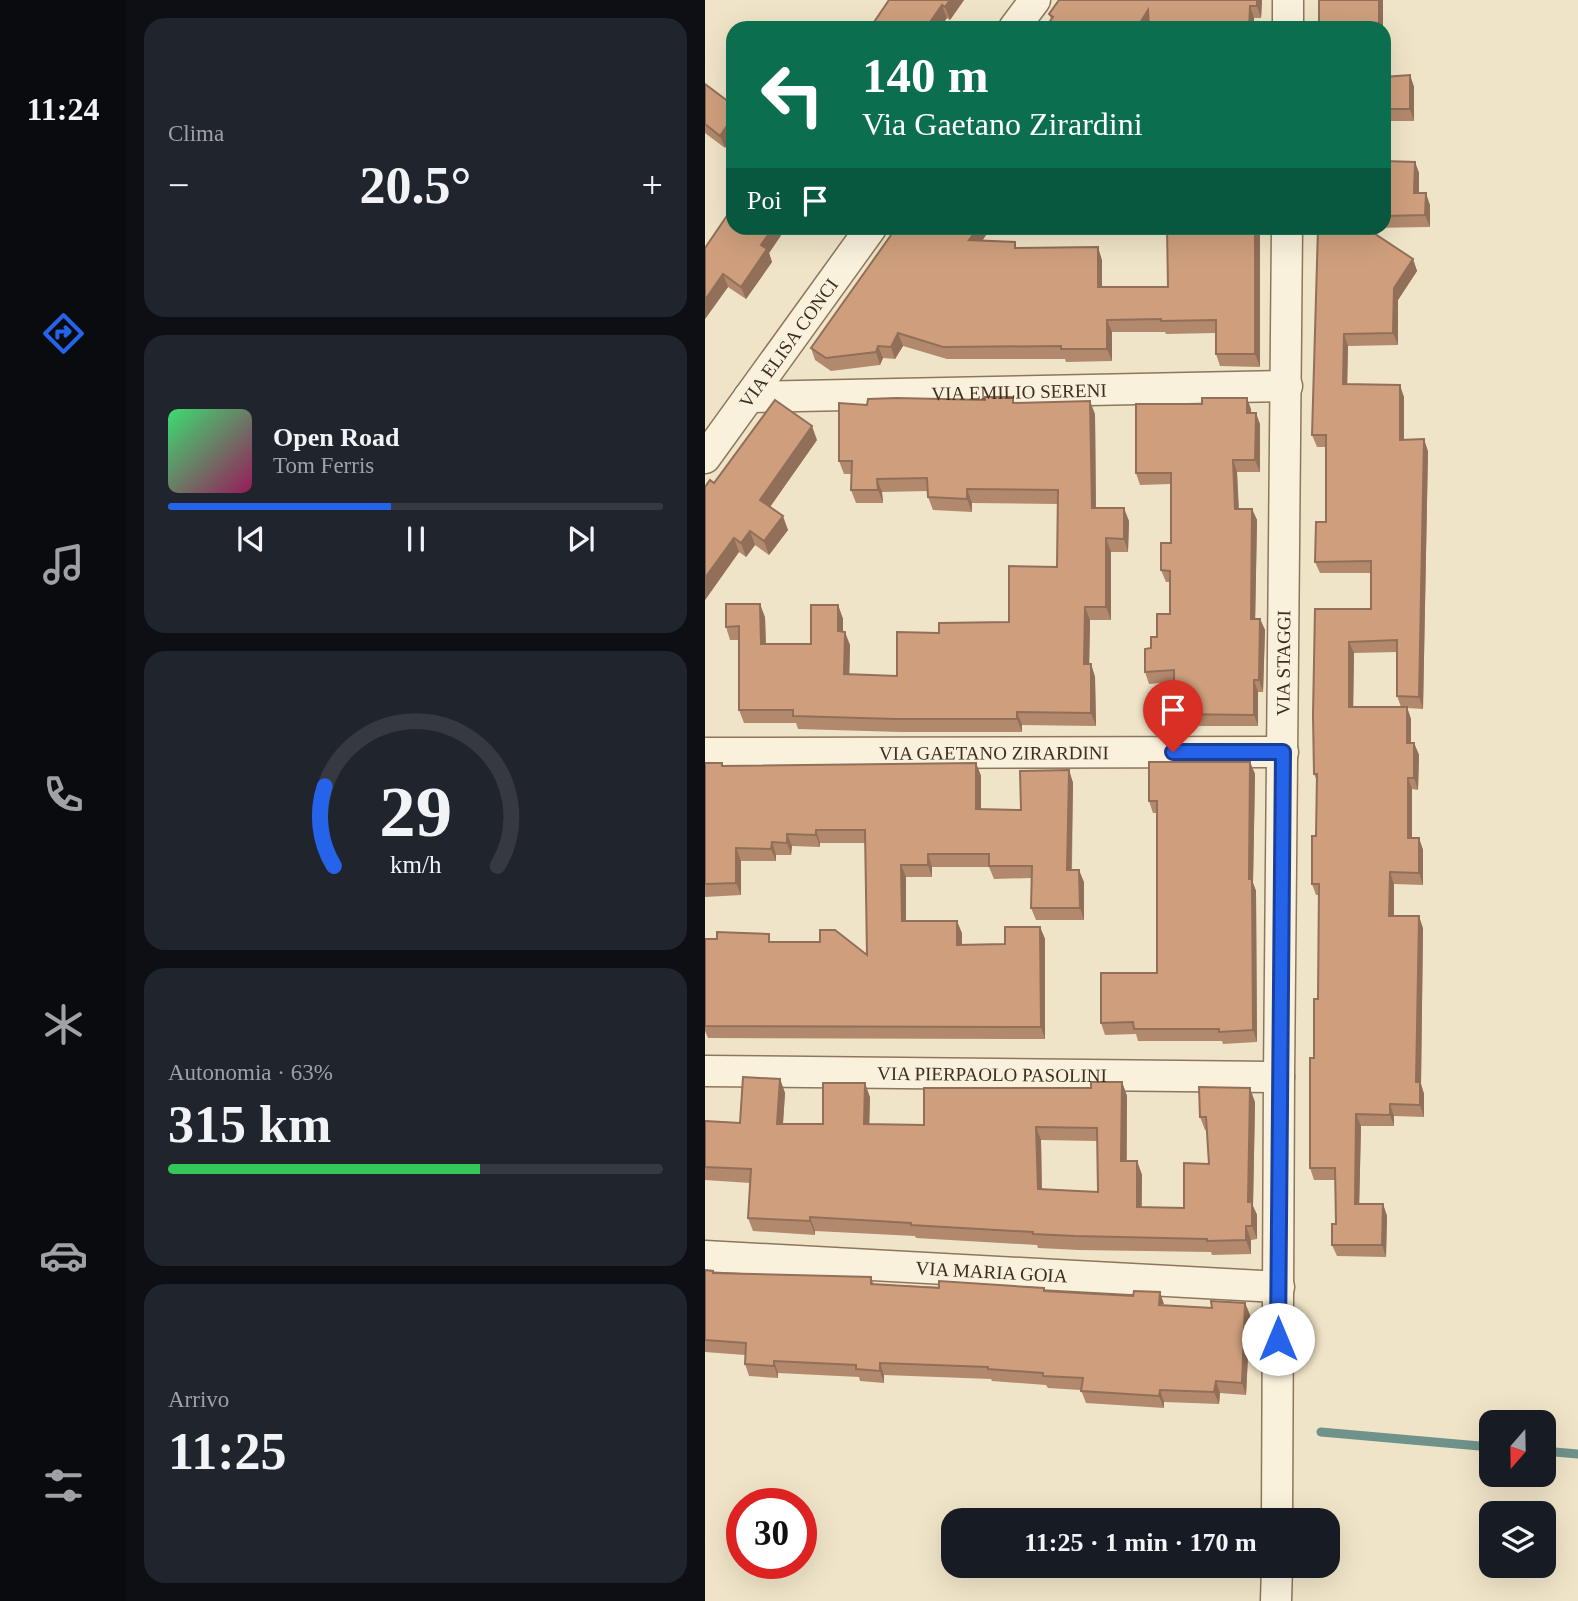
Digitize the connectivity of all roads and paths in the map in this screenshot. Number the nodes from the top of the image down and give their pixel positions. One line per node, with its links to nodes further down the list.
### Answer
1 (1035, 0): 3 (street)
2 (1288, 0): 4 (street)
3 (1020, 21)
4 (1288, 21)
5 (866, 235): 8 (street, VIA ELISA CONCI)
6 (1287, 235): 7 (street, VIA STAGGI)
7 (1287, 386): 8 (street, VIA EMILIO SERENI); 10 (street, VIA STAGGI)
8 (749, 397): 9 (street, VIA ELISA CONCI)
9 (705, 458)
10 (1283, 752): 11 (street, VIA GAETANO ZIRARDINI); 13 (street, VIA STAGGI)
11 (705, 753)
12 (705, 1071): 13 (street, VIA PIERPAOLO PASOLINI)
13 (1279, 1077): 15 (street, VIA STAGGI)
14 (705, 1256): 15 (street, VIA MARIA GOIA)
15 (1279, 1287): 16 (street, VIA STAGGI)
16 (1277, 1508)
17 (1277, 1578): 18 (street)
18 (1276, 1601)

